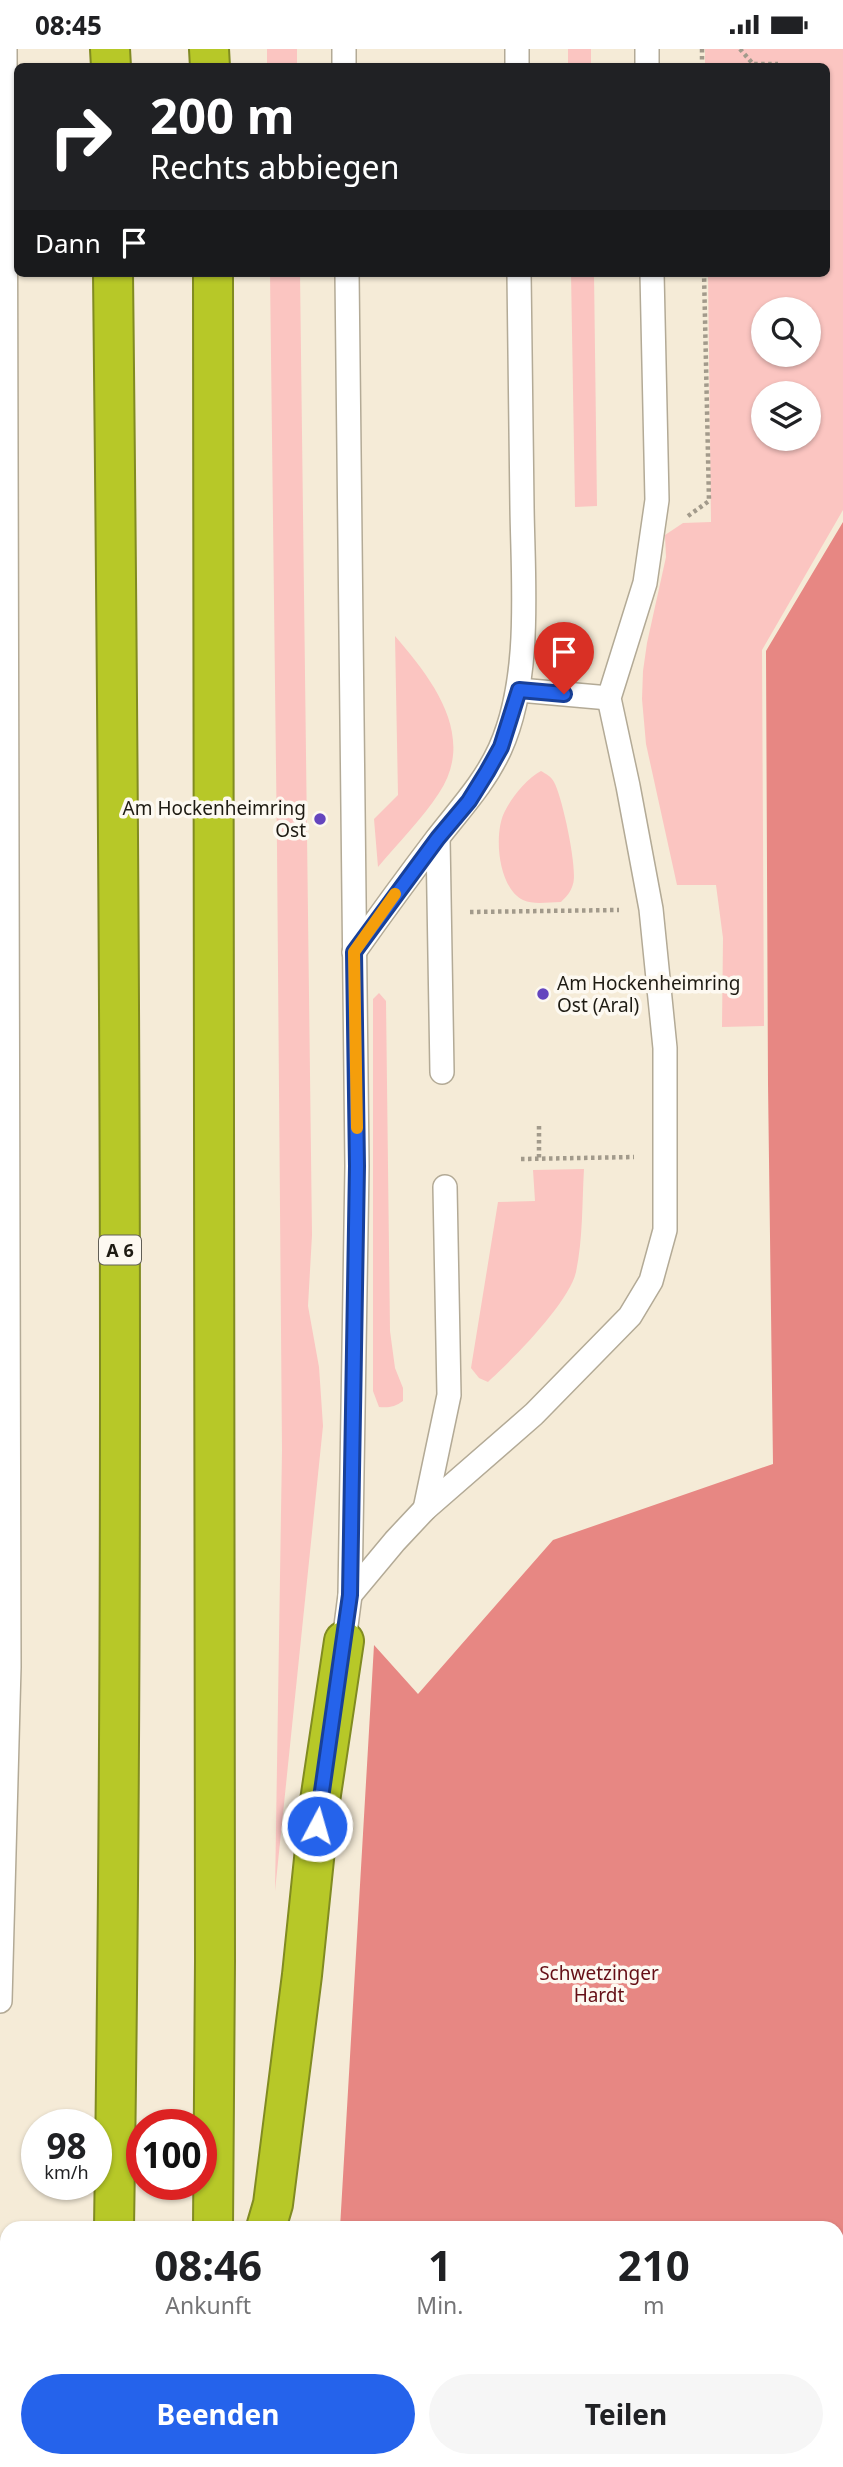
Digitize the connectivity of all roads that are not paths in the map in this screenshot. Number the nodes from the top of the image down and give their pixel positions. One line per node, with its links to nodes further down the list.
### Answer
1 (5, 49): 16 (lane)
2 (113, 277): 17 (highway, A 6)
3 (213, 277): 18 (highway)
4 (347, 277): 10 (lane)
5 (519, 277): 7 (lane)
6 (652, 277): 8 (lane)
7 (519, 690): 8 (lane); 9 (lane)
8 (608, 698): 13 (lane)
9 (438, 838): 10 (lane); 11 (lane)
10 (354, 952): 14 (lane)
11 (442, 1072)
12 (445, 1187): 13 (lane)
13 (425, 1510): 14 (lane)
14 (350, 1595): 15 (lane)
15 (344, 1641): 19 (highway)
16 (0, 2001)
17 (114, 2221)
18 (213, 2221)
19 (268, 2221)

